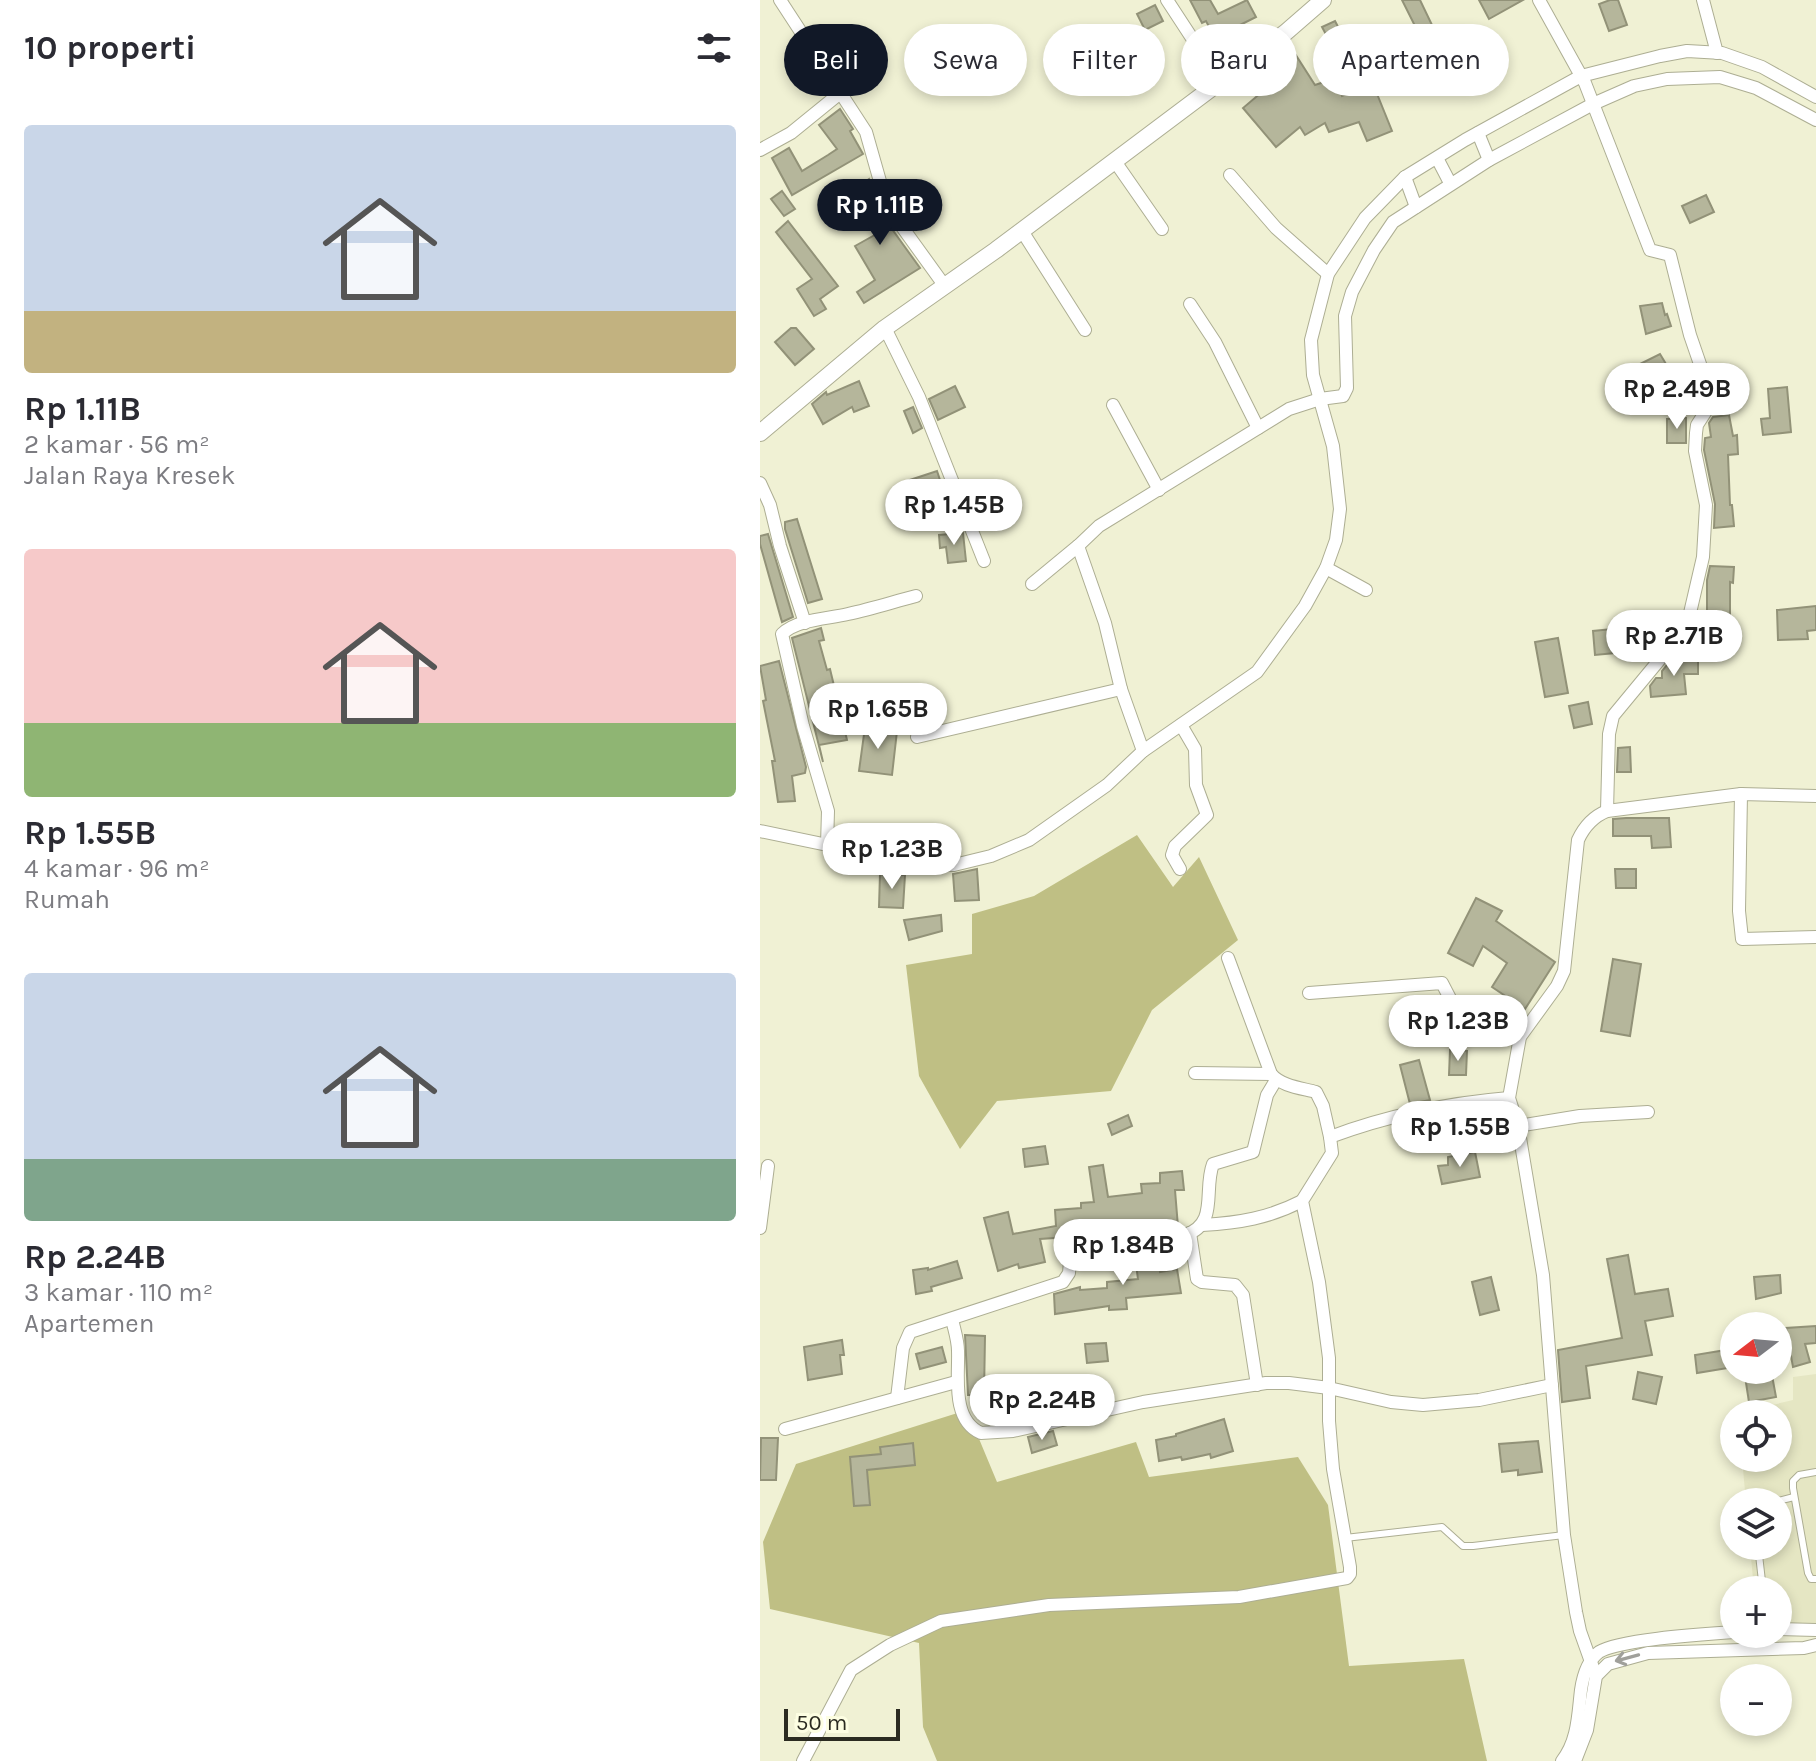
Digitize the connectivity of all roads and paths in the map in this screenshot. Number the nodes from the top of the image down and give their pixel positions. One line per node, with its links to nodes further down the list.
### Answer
1 (780, 0): 6 (street)
2 (1167, 0): 7 (street)
3 (1323, 0): 8 (main road)
4 (1539, 0): 15 (street)
5 (1703, 0): 10 (street)
6 (795, 24)
7 (1183, 24)
8 (1295, 24)
9 (1688, 54): 10 (street); 11 (street); 12 (street)
10 (1720, 55): 13 (street); 14 (street)
11 (1663, 68): 12 (street); 15 (street); 21 (street)
12 (1694, 75): 13 (street)
13 (1720, 75): 14 (street)
14 (1759, 77): 20 (street); 20 (street)
15 (1583, 79): 21 (street); 23 (street)
16 (837, 96): 24 (street)
17 (840, 96): 35 (street)
18 (1200, 96): 25 (main road)
19 (1816, 97): 20 (street)
20 (1800, 99): 22 (street)
21 (1592, 102): 23 (street); 58 (street)
22 (1816, 120)
23 (1484, 147): 26 (street); 29 (street)
24 (760, 150)
25 (1114, 160): 32 (street); 33 (main road)
26 (1438, 160): 28 (street); 29 (street)
27 (1230, 175): 34 (street)
28 (1406, 180): 30 (street); 31 (street)
29 (1448, 180): 30 (street)
30 (1415, 204): 31 (street)
31 (1387, 214): 34 (street); 39 (street)
32 (1162, 229)
33 (1022, 231): 35 (main road); 38 (street)
34 (1328, 274): 39 (street)
35 (944, 285): 37 (main road)
36 (1190, 304): 41 (street)
37 (885, 328): 42 (main road); 46 (street)
38 (1085, 330)
39 (1329, 399): 41 (street); 47 (street)
40 (1113, 405): 44 (street)
41 (1258, 428): 44 (street)
42 (760, 433)
43 (760, 483): 51 (street)
44 (1159, 490): 45 (street)
45 (1078, 546): 48 (street); 52 (street)
46 (984, 561)
47 (1328, 570): 49 (street); 53 (street)
48 (1032, 584)
49 (1366, 590)
50 (916, 596): 51 (street)
51 (805, 623): 60 (street)
52 (1121, 689): 54 (street); 55 (street)
53 (1181, 725): 55 (street); 61 (street)
54 (917, 737)
55 (1143, 751): 60 (street)
56 (1741, 794): 57 (street); 58 (street); 62 (street)
57 (1816, 796)
58 (1607, 811): 65 (street)
59 (760, 831): 60 (street)
60 (827, 845)
61 (1180, 869)
62 (1816, 937)
63 (1228, 958): 67 (street)
64 (1309, 993): 65 (street)
65 (1520, 1037): 68 (street)
66 (1195, 1073): 67 (street)
67 (1273, 1077): 71 (street); 74 (street)
68 (1509, 1098): 70 (street); 71 (street)
69 (1648, 1112): 70 (street)
70 (1518, 1126): 80 (street)
71 (1330, 1137): 73 (street)
72 (768, 1166): 75 (street)
73 (1302, 1201): 74 (street); 81 (street)
74 (1202, 1225): 76 (street)
75 (760, 1228)
76 (1190, 1233): 77 (street); 79 (street)
77 (952, 1319): 78 (street); 82 (street)
78 (956, 1382): 79 (street); 82 (street)
79 (1257, 1385): 81 (street)
80 (1552, 1385): 81 (street); 86 (street)
81 (1329, 1388): 87 (street)
82 (897, 1398): 83 (street)
83 (785, 1429)
84 (1816, 1472): 85 (lane)
85 (1794, 1497): 88 (lane)
86 (1564, 1535): 87 (lane); 94 (street)
87 (1343, 1538): 96 (street)
88 (1816, 1579)
89 (1792, 1629): 90 (street)
90 (1816, 1630)
91 (1720, 1635): 92 (street)
92 (1670, 1645): 93 (street); 94 (street); 95 (street, one-way to 95)
93 (1816, 1645)
94 (1591, 1661): 95 (street); 97 (street)
95 (1596, 1676): 98 (street)
96 (803, 1761)
97 (1562, 1761)
98 (1575, 1761)

